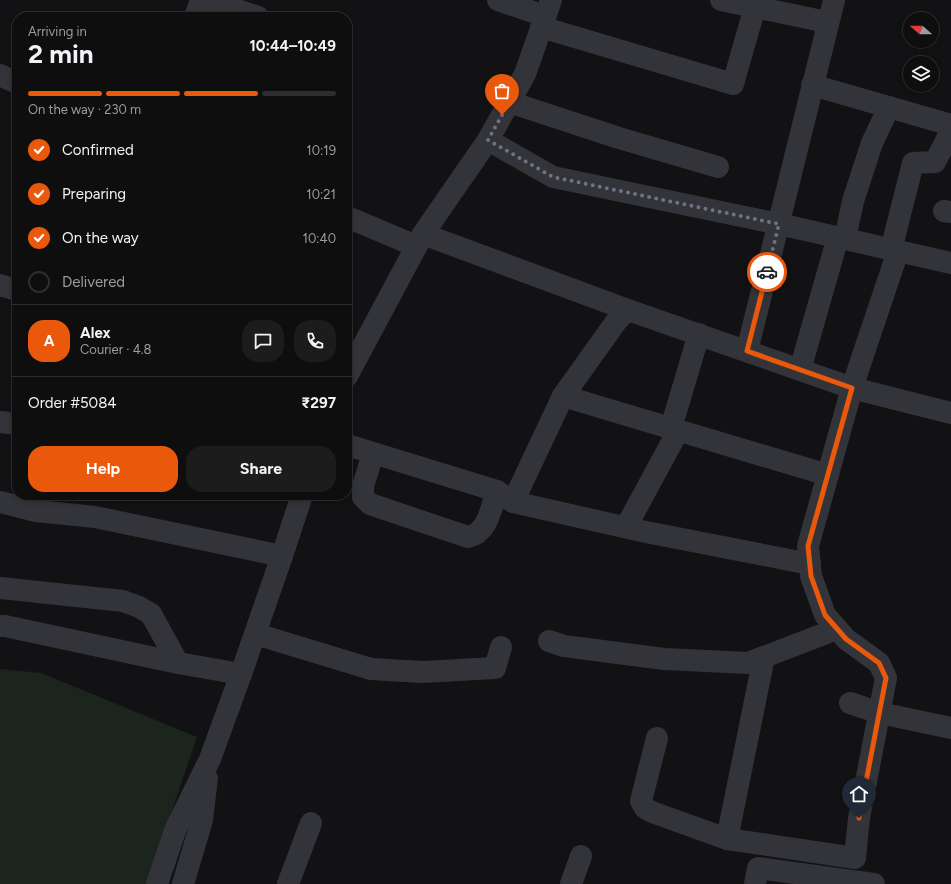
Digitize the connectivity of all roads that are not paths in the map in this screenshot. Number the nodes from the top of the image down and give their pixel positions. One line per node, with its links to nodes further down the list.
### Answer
1 (201, 0): 7 (street)
2 (208, 0): 8 (street)
3 (498, 0): 9 (street)
4 (721, 0): 6 (street)
5 (834, 0): 10 (street)
6 (755, 4): 9 (street); 10 (street)
7 (197, 12)
8 (243, 12)
9 (546, 14): 14 (street)
10 (827, 22): 13 (street)
11 (0, 75): 12 (street)
12 (12, 81)
13 (812, 85): 15 (street); 21 (street)
14 (509, 102): 18 (street); 19 (street)
15 (889, 107): 16 (street); 22 (street)
16 (951, 125)
17 (951, 131): 24 (street)
18 (488, 140): 21 (street); 23 (street)
19 (718, 167)
20 (352, 219): 23 (street)
21 (779, 224): 22 (street); 30 (street)
22 (841, 238): 24 (street); 32 (street)
23 (420, 240): 28 (street); 31 (street)
24 (894, 250): 25 (street); 33 (street)
25 (951, 263)
26 (0, 285): 27 (street)
27 (12, 289)
28 (628, 310): 29 (street); 34 (street)
29 (699, 334): 30 (street); 38 (street)
30 (747, 351): 32 (street)
31 (352, 367)
32 (800, 370): 33 (street)
33 (852, 388): 35 (street); 41 (street)
34 (563, 396): 38 (street); 42 (street)
35 (951, 413)
36 (0, 422): 37 (street)
37 (12, 423)
38 (675, 429): 41 (street); 45 (street)
39 (352, 448): 40 (street)
40 (373, 454): 42 (street); 42 (street)
41 (828, 475): 47 (street)
42 (505, 496): 45 (street)
43 (297, 500): 46 (street)
44 (0, 502): 46 (street)
45 (626, 527): 47 (street)
46 (282, 556): 51 (street)
47 (810, 564): 50 (street)
48 (0, 588): 55 (street)
49 (0, 626): 55 (street)
50 (837, 629): 54 (street); 58 (street)
51 (256, 634): 53 (street); 56 (street)
52 (549, 641): 54 (street)
53 (500, 647)
54 (764, 657): 63 (street)
55 (178, 663): 56 (street)
56 (241, 674): 61 (street)
57 (850, 703): 58 (street)
58 (880, 713): 59 (street); 63 (street)
59 (951, 728)
60 (657, 738): 63 (street)
61 (210, 759): 65 (street); 66 (street)
62 (311, 823): 67 (street)
63 (727, 839)
64 (581, 856): 68 (street)
65 (157, 884)
66 (183, 884)
67 (288, 884)
68 (571, 884)
69 (755, 884): 70 (street)
70 (874, 884)

